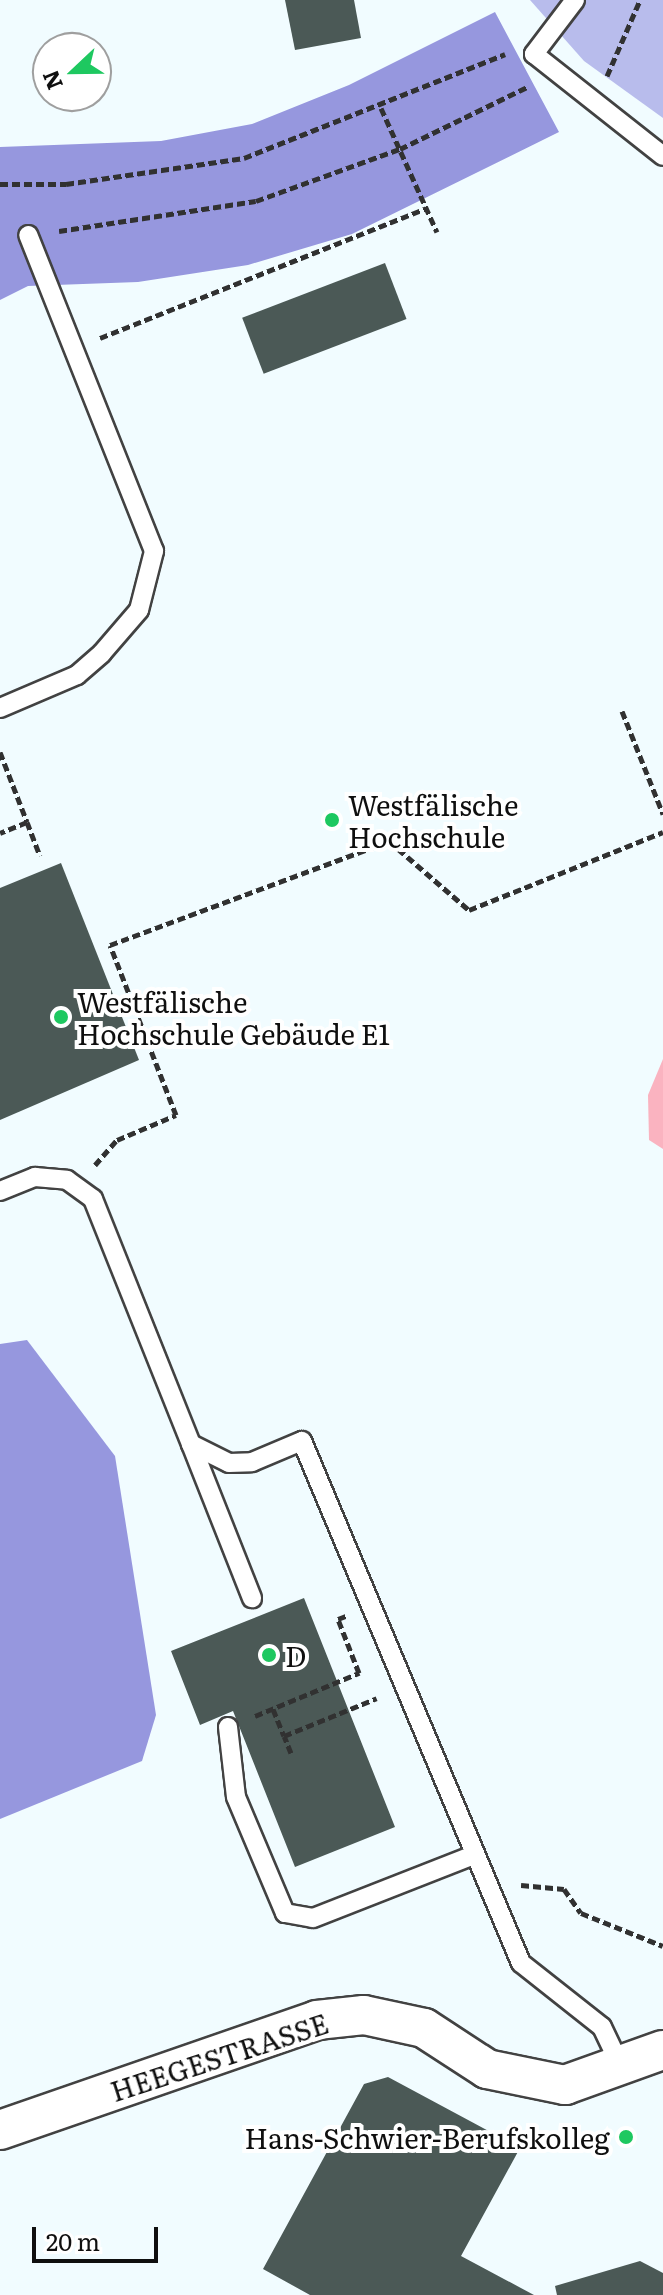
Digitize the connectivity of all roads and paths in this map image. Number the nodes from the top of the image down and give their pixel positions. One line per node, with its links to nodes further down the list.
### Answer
1 (575, 0): 3 (lane)
2 (640, 0): 6 (path)
3 (534, 54): 4 (lane); 5 (path)
4 (553, 74): 6 (lane); 7 (path)
5 (381, 108): 7 (path); 9 (path)
6 (594, 108): 8 (lane)
7 (400, 149): 10 (path); 12 (path)
8 (663, 156)
9 (0, 184)
10 (426, 208): 11 (path); 13 (path)
11 (437, 232)
12 (28, 235): 13 (lane)
13 (73, 349): 14 (lane)
14 (0, 708)
15 (622, 711): 17 (path)
16 (0, 752): 18 (path)
17 (663, 814)
18 (27, 822): 20 (path); 21 (path)
19 (663, 832): 22 (path)
20 (0, 833)
21 (40, 856)
22 (76, 1187): 23 (lane); 24 (lane)
23 (0, 1191)
24 (191, 1444): 25 (lane); 26 (lane)
25 (252, 1598)
26 (370, 1606): 27 (lane); 28 (path)
27 (404, 1688): 30 (path); 32 (lane)
28 (273, 1709): 29 (path); 30 (path)
29 (228, 1727): 32 (lane)
30 (284, 1736): 31 (path)
31 (291, 1753)
32 (474, 1855): 33 (lane)
33 (494, 1896): 34 (path); 36 (lane)
34 (663, 1946)
35 (663, 2050): 36 (street, HEEGESTRASSE)
36 (621, 2067): 37 (street, HEEGESTRASSE)
37 (0, 2130)

